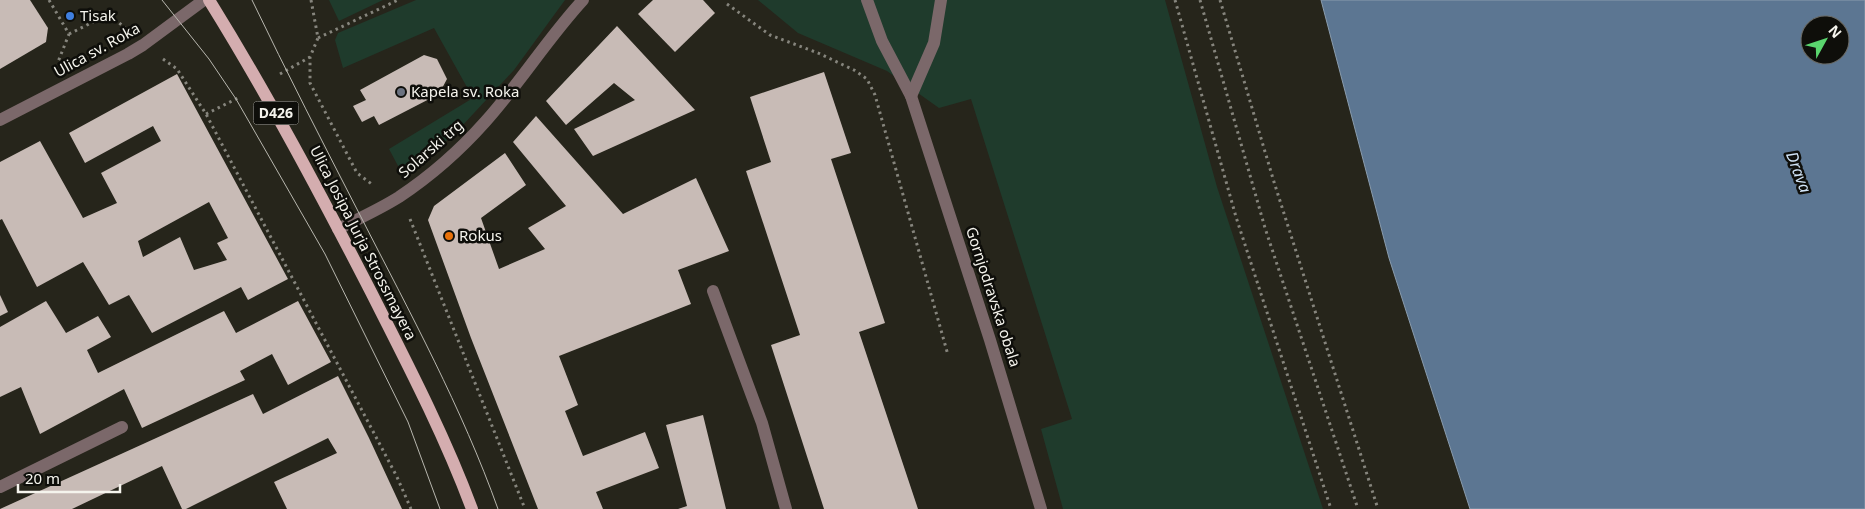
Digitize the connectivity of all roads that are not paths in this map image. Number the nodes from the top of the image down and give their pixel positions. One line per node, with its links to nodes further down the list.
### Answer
1 (204, 0): 7 (street, Ulica sv. Roka)
2 (209, 0): 8 (main road, Ulica Josipa Jurja Strossmayera / D426)
3 (583, 0): 8 (street, Solarski trg)
4 (867, 0): 6 (street, Gornjodravska obala)
5 (941, 0): 6 (street)
6 (911, 96): 14 (street, Gornjodravska obala)
7 (0, 120)
8 (338, 229): 12 (main road, Ulica Josipa Jurja Strossmayera / D426)
9 (713, 291): 13 (street)
10 (122, 427): 11 (street)
11 (0, 487)
12 (472, 509)
13 (786, 509)
14 (1042, 509)

